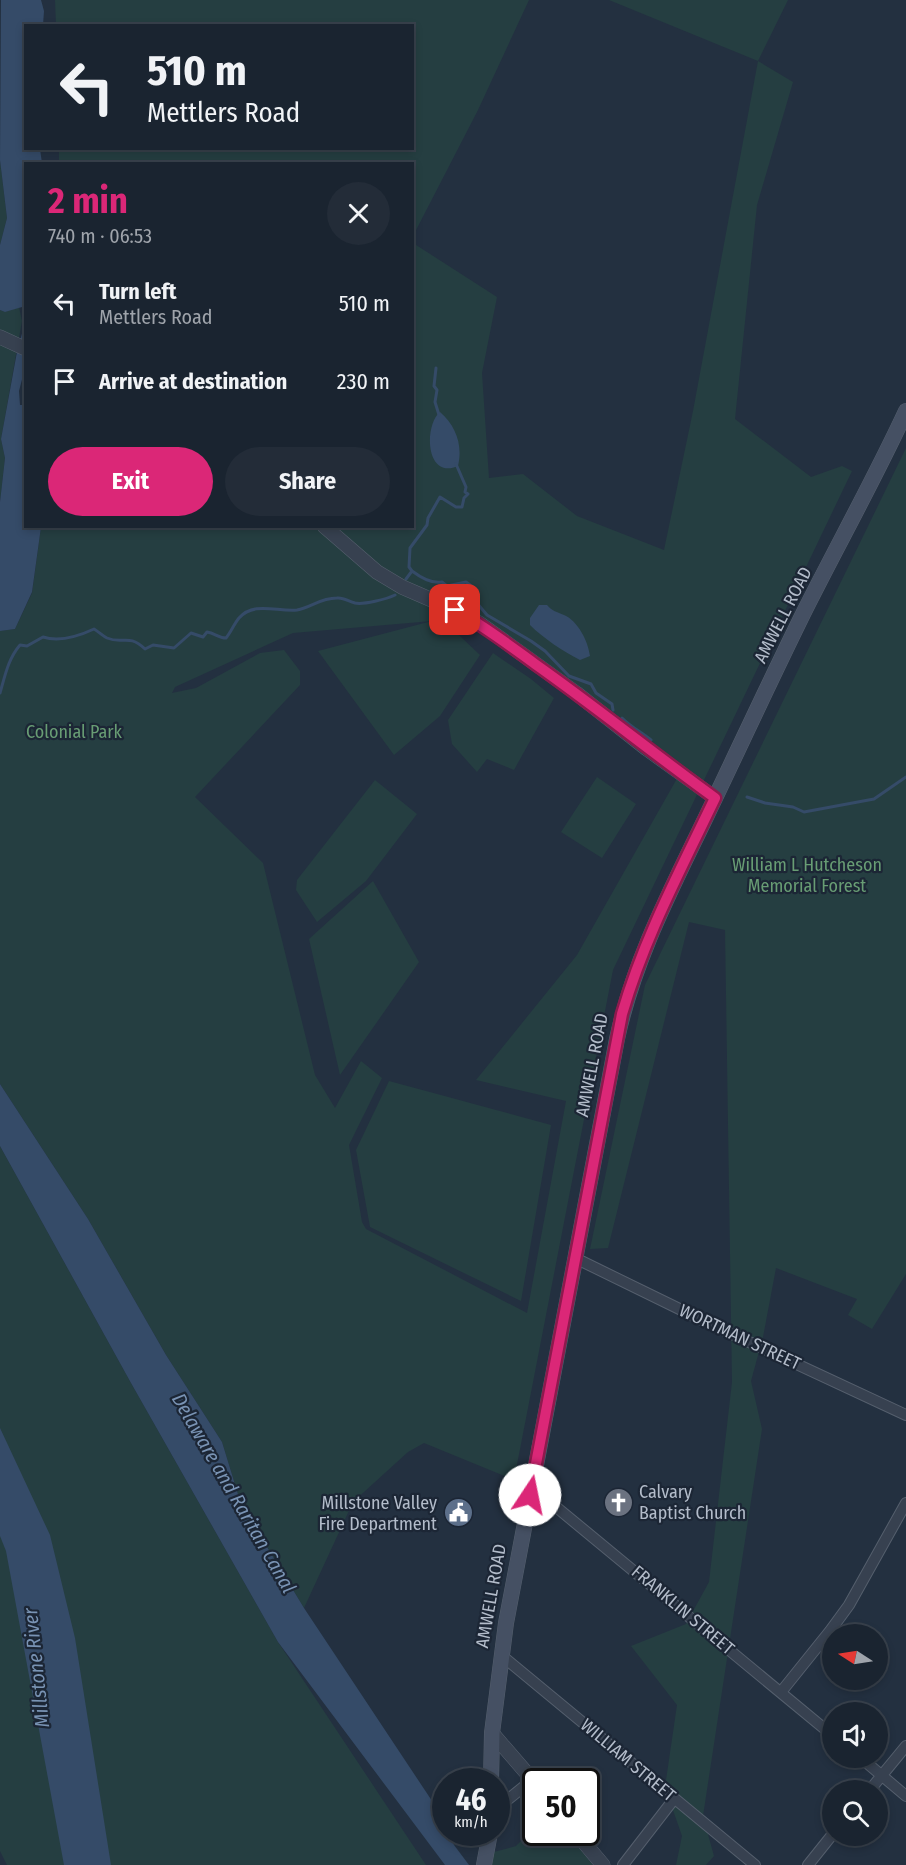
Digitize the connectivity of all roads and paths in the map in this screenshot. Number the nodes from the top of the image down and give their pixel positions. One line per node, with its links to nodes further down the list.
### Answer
1 (0, 337): 2 (street)
2 (21, 347)
3 (906, 411): 5 (main road, AMWELL ROAD)
4 (326, 528): 5 (street)
5 (715, 798): 6 (main road, AMWELL ROAD)
6 (575, 1258): 7 (street, WORTMAN STREET); 8 (main road, AMWELL ROAD)
7 (906, 1415)
8 (532, 1488): 10 (main road, AMWELL ROAD); 11 (street, FRANKLIN STREET)
9 (906, 1503): 11 (street)
10 (501, 1655): 13 (main road, AMWELL ROAD); 21 (street, WILLIAM STREET)
11 (781, 1692): 12 (street, FRANKLIN STREET)
12 (822, 1727)
13 (492, 1733): 15 (main road, AMWELL ROAD); 16 (street)
14 (906, 1746): 18 (street)
15 (491, 1768)
16 (522, 1768)
17 (873, 1768): 18 (street)
18 (882, 1776): 19 (street); 20 (street)
19 (879, 1780)
20 (906, 1796)
21 (674, 1799): 27 (street); 28 (street, WILLIAM STREET)
22 (488, 1846): 25 (main road)
23 (587, 1846): 26 (street)
24 (824, 1846): 29 (street)
25 (484, 1865)
26 (603, 1865)
27 (623, 1865)
28 (755, 1865)
29 (808, 1865)

